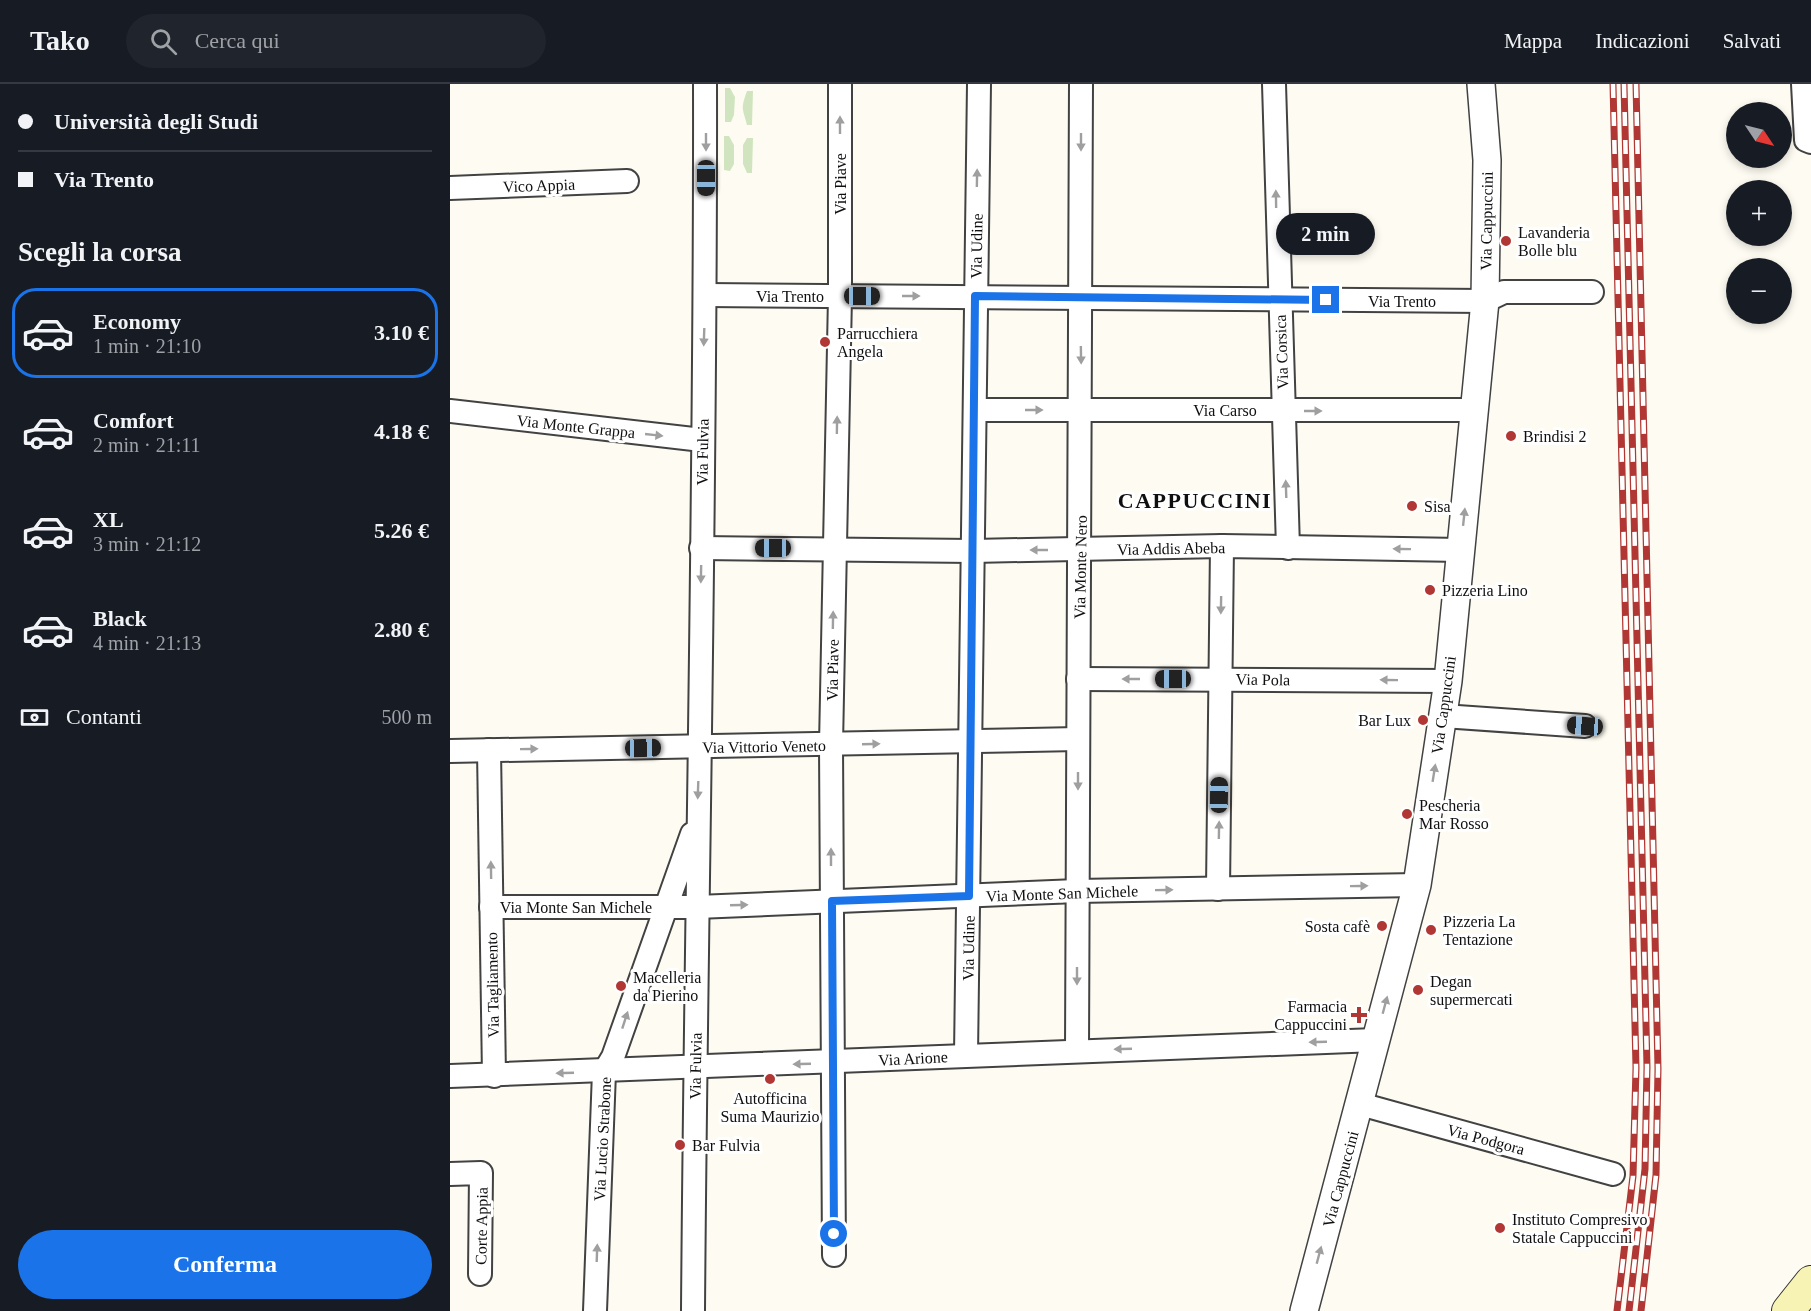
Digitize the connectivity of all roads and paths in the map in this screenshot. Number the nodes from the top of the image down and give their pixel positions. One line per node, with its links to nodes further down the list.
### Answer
1 (705, 84): 12 (street, Via Fulvia, one-way to 12)
2 (840, 84): 13 (street, Via Piave, one-way to 2)
3 (979, 84): 14 (street, Via Udine, one-way to 3)
4 (1081, 84): 15 (street, Via Monte Nero, one-way to 15)
5 (1274, 84): 16 (street, Via Corsica, one-way to 5)
6 (1481, 84): 17 (street, Via Cappuccini)
7 (1803, 84): 8 (street)
8 (1811, 142)
9 (627, 181): 10 (street, Vico Appia)
10 (450, 188)
11 (1592, 292): 17 (street, Via Trento)
12 (706, 295): 13 (street, Via Trento); 23 (street, Via Fulvia, one-way to 23)
13 (840, 296): 14 (street, Via Trento, one-way to 14); 27 (street, Via Piave, one-way to 13)
14 (975, 296): 15 (street, Via Trento); 18 (street, Via Udine)
15 (1081, 296): 16 (street, Via Trento); 19 (street, Via Monte Nero, one-way to 19)
16 (1279, 300): 17 (street, Via Trento); 22 (street, Via Corsica)
17 (1485, 301): 20 (street, Via Cappuccini)
18 (976, 410): 19 (street, Via Carso, one-way to 19); 30 (street, Via Udine)
19 (1082, 410): 22 (street, Via Carso); 28 (street, Via Monte Nero)
20 (1475, 410): 22 (street, Via Carso, one-way to 20); 29 (street, Via Cappuccini, one-way to 20)
21 (450, 411): 23 (street, Via Monte Grappa, one-way to 23)
22 (1283, 411): 26 (street, Via Corsica, one-way to 22)
23 (702, 440): 25 (street, Via Fulvia)
24 (1222, 546): 26 (street, Via Addis Abeba); 28 (street, Via Addis Abeba); 31 (street, one-way to 31)
25 (701, 548): 27 (street, Via Addis Abeba); 39 (street, Via Fulvia, one-way to 39)
26 (1288, 548): 29 (street, Via Addis Abeba, one-way to 26)
27 (834, 549): 30 (street, Via Addis Abeba); 38 (street, Via Piave, one-way to 27)
28 (1080, 550): 30 (street, Via Addis Abeba, one-way to 30); 32 (street, Via Monte Nero)
29 (1461, 550): 33 (street, Via Cappuccini)
30 (973, 551): 37 (street, Via Udine)
31 (1221, 678): 32 (street, Via Pola, one-way to 32); 33 (street, Via Pola, one-way to 31); 44 (street, one-way to 31)
32 (1078, 679): 36 (street, Via Monte Nero)
33 (1448, 681): 34 (street, Via Cappuccini)
34 (1443, 716): 35 (street); 43 (street, Via Cappuccini, one-way to 34)
35 (1585, 726)
36 (1078, 739): 37 (street, Via Vittorio Veneto); 45 (street, Via Monte Nero, one-way to 45)
37 (971, 740): 38 (street, Via Vittorio Veneto, one-way to 37); 46 (street, Via Udine)
38 (831, 745): 39 (street, Via Vittorio Veneto); 47 (street, Via Piave, one-way to 38)
39 (699, 747): 40 (street, Via Vittorio Veneto, one-way to 39); 42 (street, Via Fulvia, one-way to 42)
40 (489, 750): 41 (street, Via Vittorio Veneto); 49 (street, Via Tagliamento, one-way to 40)
41 (450, 751)
42 (697, 821): 48 (street, Via Fulvia); 50 (street, Via Fulvia)
43 (1417, 885): 44 (street, Via Monte San Michele, one-way to 43); 51 (street, Via Cappuccini, one-way to 43)
44 (1218, 889): 45 (street, Via Monte San Michele, one-way to 44)
45 (1077, 891): 46 (street, Via Monte San Michele); 52 (street, Via Monte Nero, one-way to 52)
46 (969, 896): 47 (street, Via Monte San Michele); 53 (street, Via Udine)
47 (832, 901): 50 (street, Via Monte San Michele, one-way to 47); 54 (street, Via Piave)
48 (664, 906): 49 (street, Via Monte San Michele); 50 (street, Via Monte San Michele); 56 (street, Via Lucio Strabone, one-way to 48)
49 (491, 907): 58 (street, Via Tagliamento)
50 (697, 907): 55 (street, Via Fulvia)
51 (1376, 1040): 52 (street, Via Arione, one-way to 52); 59 (street, Via Cappuccini)
52 (1077, 1050): 53 (street, Via Arione)
53 (966, 1055): 54 (street, Via Arione)
54 (834, 1063): 55 (street, Via Arione, one-way to 55); 62 (street, Via Piave)
55 (695, 1068): 56 (street, Via Arione); 66 (street, Via Fulvia)
56 (604, 1072): 58 (street, Via Arione, one-way to 58); 65 (street, Via Lucio Strabone, one-way to 56)
57 (450, 1076): 58 (street, Via Arione)
58 (494, 1076)
59 (1360, 1104): 61 (street, Via Podgora); 67 (street, Via Cappuccini, one-way to 59)
60 (450, 1174): 63 (street, Corte Appia)
61 (1613, 1174)
62 (834, 1255)
63 (480, 1274)
64 (1811, 1282): 68 (main road)
65 (596, 1311)
66 (693, 1311)
67 (1304, 1311)
68 (1788, 1311)

